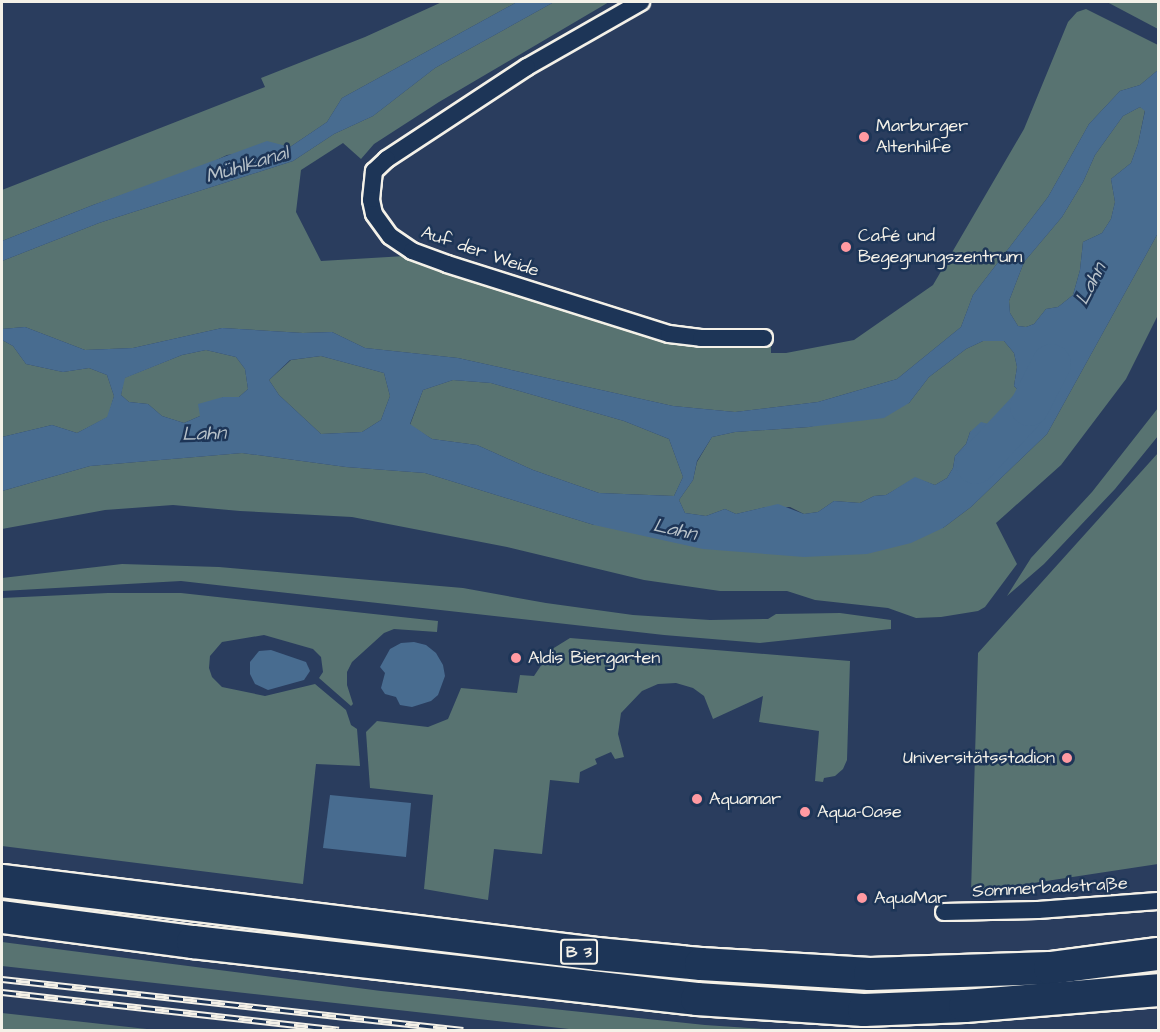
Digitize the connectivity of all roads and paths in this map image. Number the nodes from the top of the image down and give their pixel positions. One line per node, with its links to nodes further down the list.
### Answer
1 (641, 2): 2 (street, Auf der Weide)
2 (764, 338)
3 (2, 881): 7 (highway, B 3)
4 (1158, 902): 5 (street, Sommerbadstraße)
5 (944, 912)
6 (2, 917): 8 (highway, B 3)
7 (1158, 954)
8 (1150, 992)

